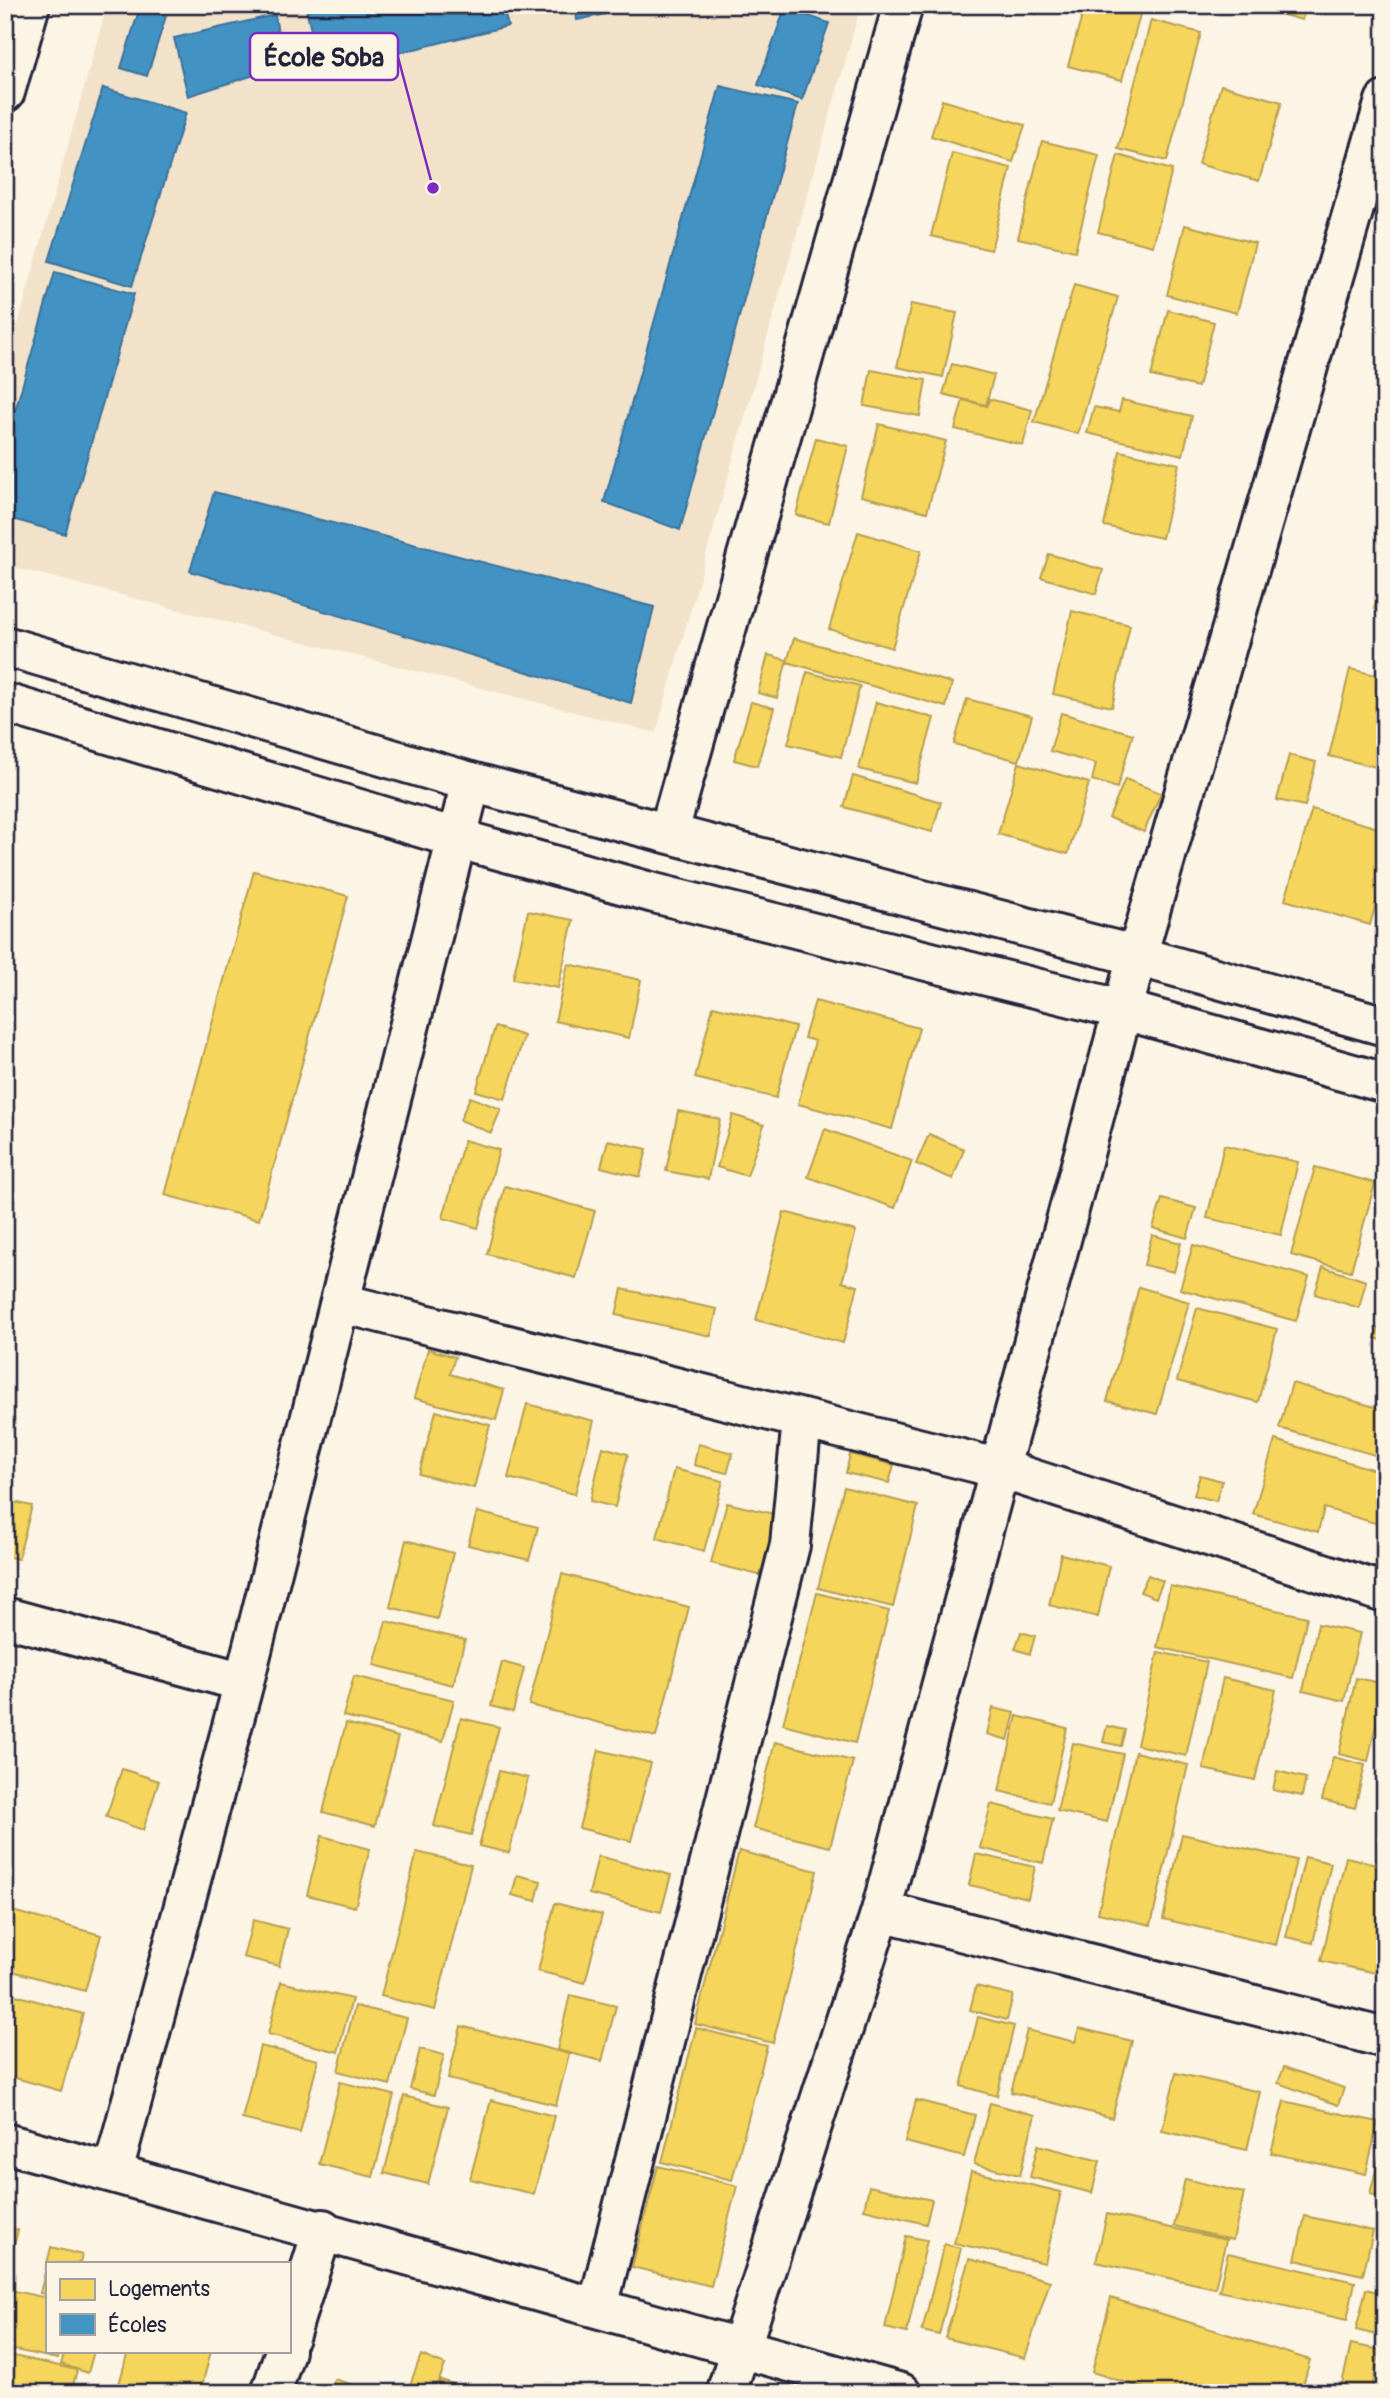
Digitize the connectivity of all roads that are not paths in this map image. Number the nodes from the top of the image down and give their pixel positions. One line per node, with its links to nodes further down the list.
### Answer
1 (30, 5): 3 (street)
2 (903, 5): 8 (street)
3 (5, 92)
4 (1385, 101): 10 (street)
5 (5, 646): 7 (street)
6 (5, 703): 9 (street)
7 (471, 782): 8 (street); 9 (street)
8 (669, 831): 10 (street)
9 (459, 839): 11 (street); 14 (street)
10 (1138, 956): 11 (street); 12 (street)
11 (1124, 1010): 13 (street); 16 (street)
12 (1385, 1026)
13 (1385, 1083)
14 (341, 1303): 15 (street); 19 (street)
15 (802, 1419): 16 (street); 25 (street)
16 (1000, 1469): 17 (street); 20 (street)
17 (1385, 1593)
18 (5, 1617): 19 (street)
19 (244, 1682): 23 (street)
20 (881, 1911): 21 (street); 27 (street)
21 (1385, 2038)
22 (5, 2143): 23 (street)
23 (113, 2171): 24 (street)
24 (323, 2229): 25 (street); 26 (street)
25 (597, 2307): 27 (street)
26 (290, 2334)
27 (739, 2347): 30 (street); 31 (street)
28 (285, 2352): 29 (street)
29 (271, 2393)
30 (726, 2393)
31 (901, 2393)

